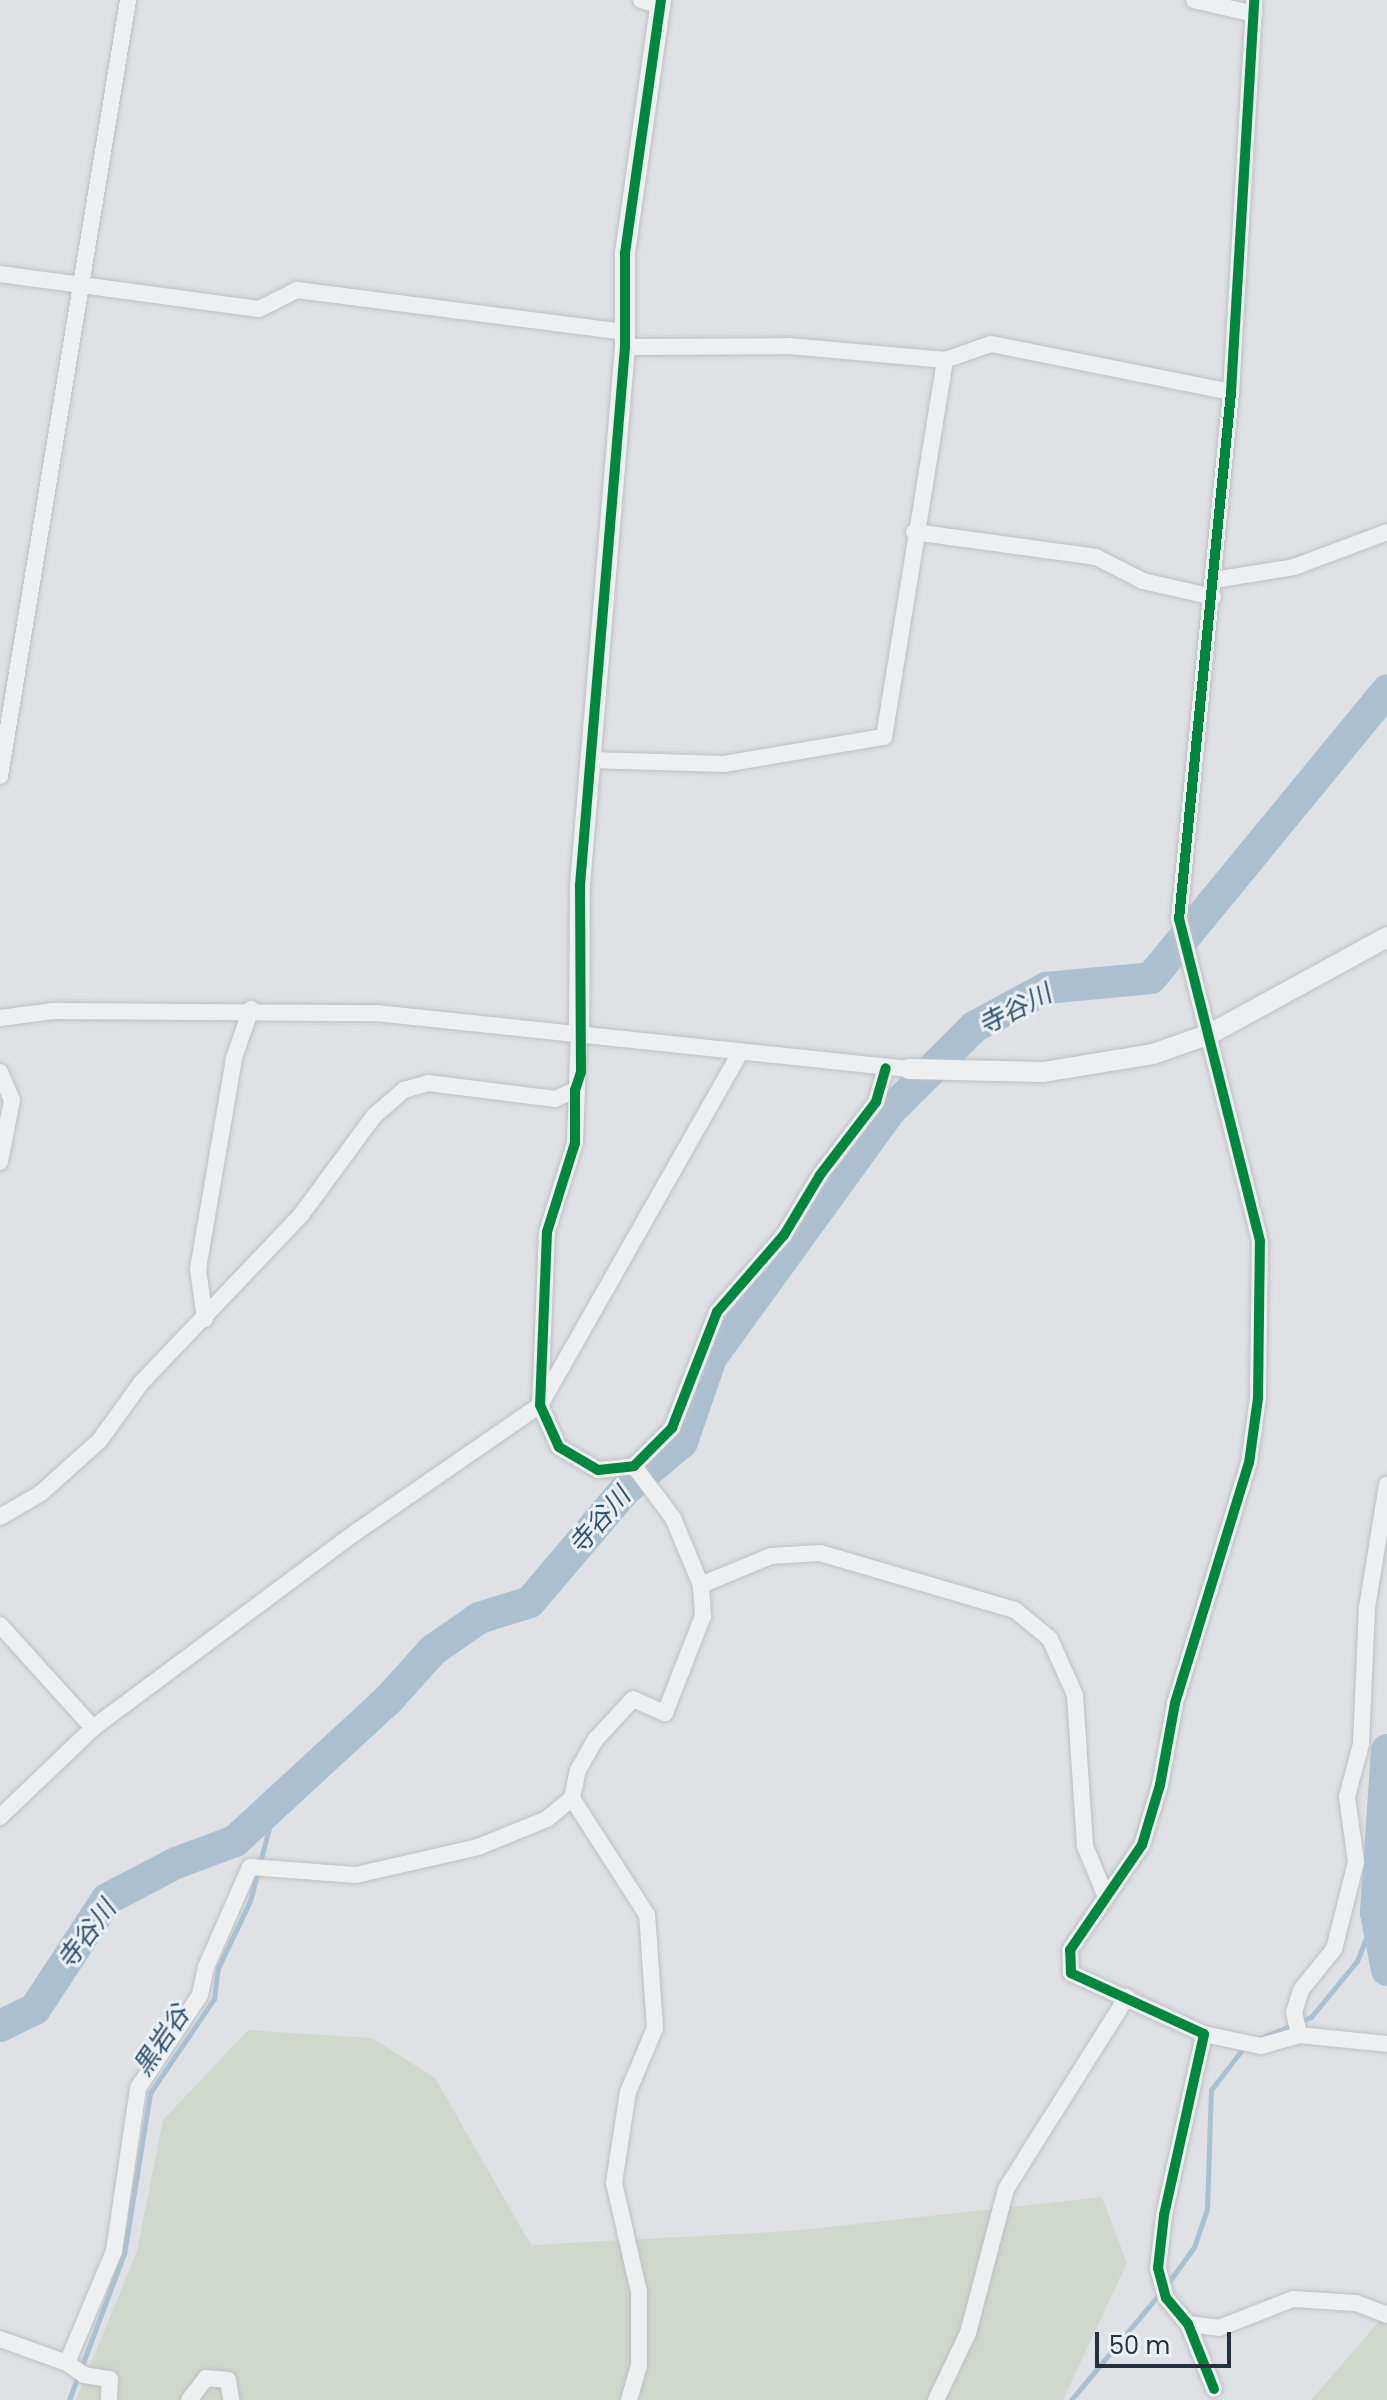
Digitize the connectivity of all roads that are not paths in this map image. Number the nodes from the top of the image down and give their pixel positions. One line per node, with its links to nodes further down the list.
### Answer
1 (128, 0): 6 (street)
2 (1194, 0): 4 (street)
3 (654, 2): 7 (street)
4 (1254, 7): 9 (street)
5 (0, 274): 6 (street)
6 (81, 283): 7 (street); 14 (street)
7 (625, 340): 8 (street); 13 (street)
8 (945, 360): 9 (street); 10 (street)
9 (1231, 392): 12 (street)
10 (914, 532): 12 (street); 13 (street)
11 (1387, 532): 12 (street)
12 (1214, 589): 19 (street)
13 (591, 760): 18 (street)
14 (0, 776)
15 (1387, 937): 19 (street)
16 (251, 1009): 17 (street); 18 (street); 26 (street)
17 (0, 1018)
18 (579, 1032): 20 (street); 24 (street)
19 (1210, 1034): 22 (street); 36 (street)
20 (739, 1055): 21 (street); 27 (street)
21 (886, 1068): 22 (street); 28 (street)
22 (909, 1069)
23 (0, 1072): 25 (street)
24 (575, 1090): 26 (street); 27 (street)
25 (0, 1162)
26 (205, 1319): 30 (street)
27 (540, 1405): 28 (street); 33 (street)
28 (634, 1466): 31 (street)
29 (1387, 1485): 39 (street)
30 (0, 1517)
31 (701, 1585): 34 (street); 36 (street)
32 (0, 1625): 33 (street)
33 (93, 1728): 35 (street)
34 (572, 1798): 44 (street); 49 (street)
35 (0, 1817)
36 (1106, 1897): 37 (street)
37 (1127, 1997): 38 (street); 50 (street)
38 (1204, 2034): 39 (street); 42 (street)
39 (1299, 2035): 40 (street)
40 (1387, 2044)
41 (1387, 2315): 42 (street)
42 (1188, 2324): 45 (street)
43 (0, 2339): 44 (street)
44 (68, 2363): 46 (street)
45 (1214, 2389)
46 (109, 2400)
47 (189, 2400): 48 (street)
48 (231, 2400)
49 (629, 2400)
50 (936, 2400)

